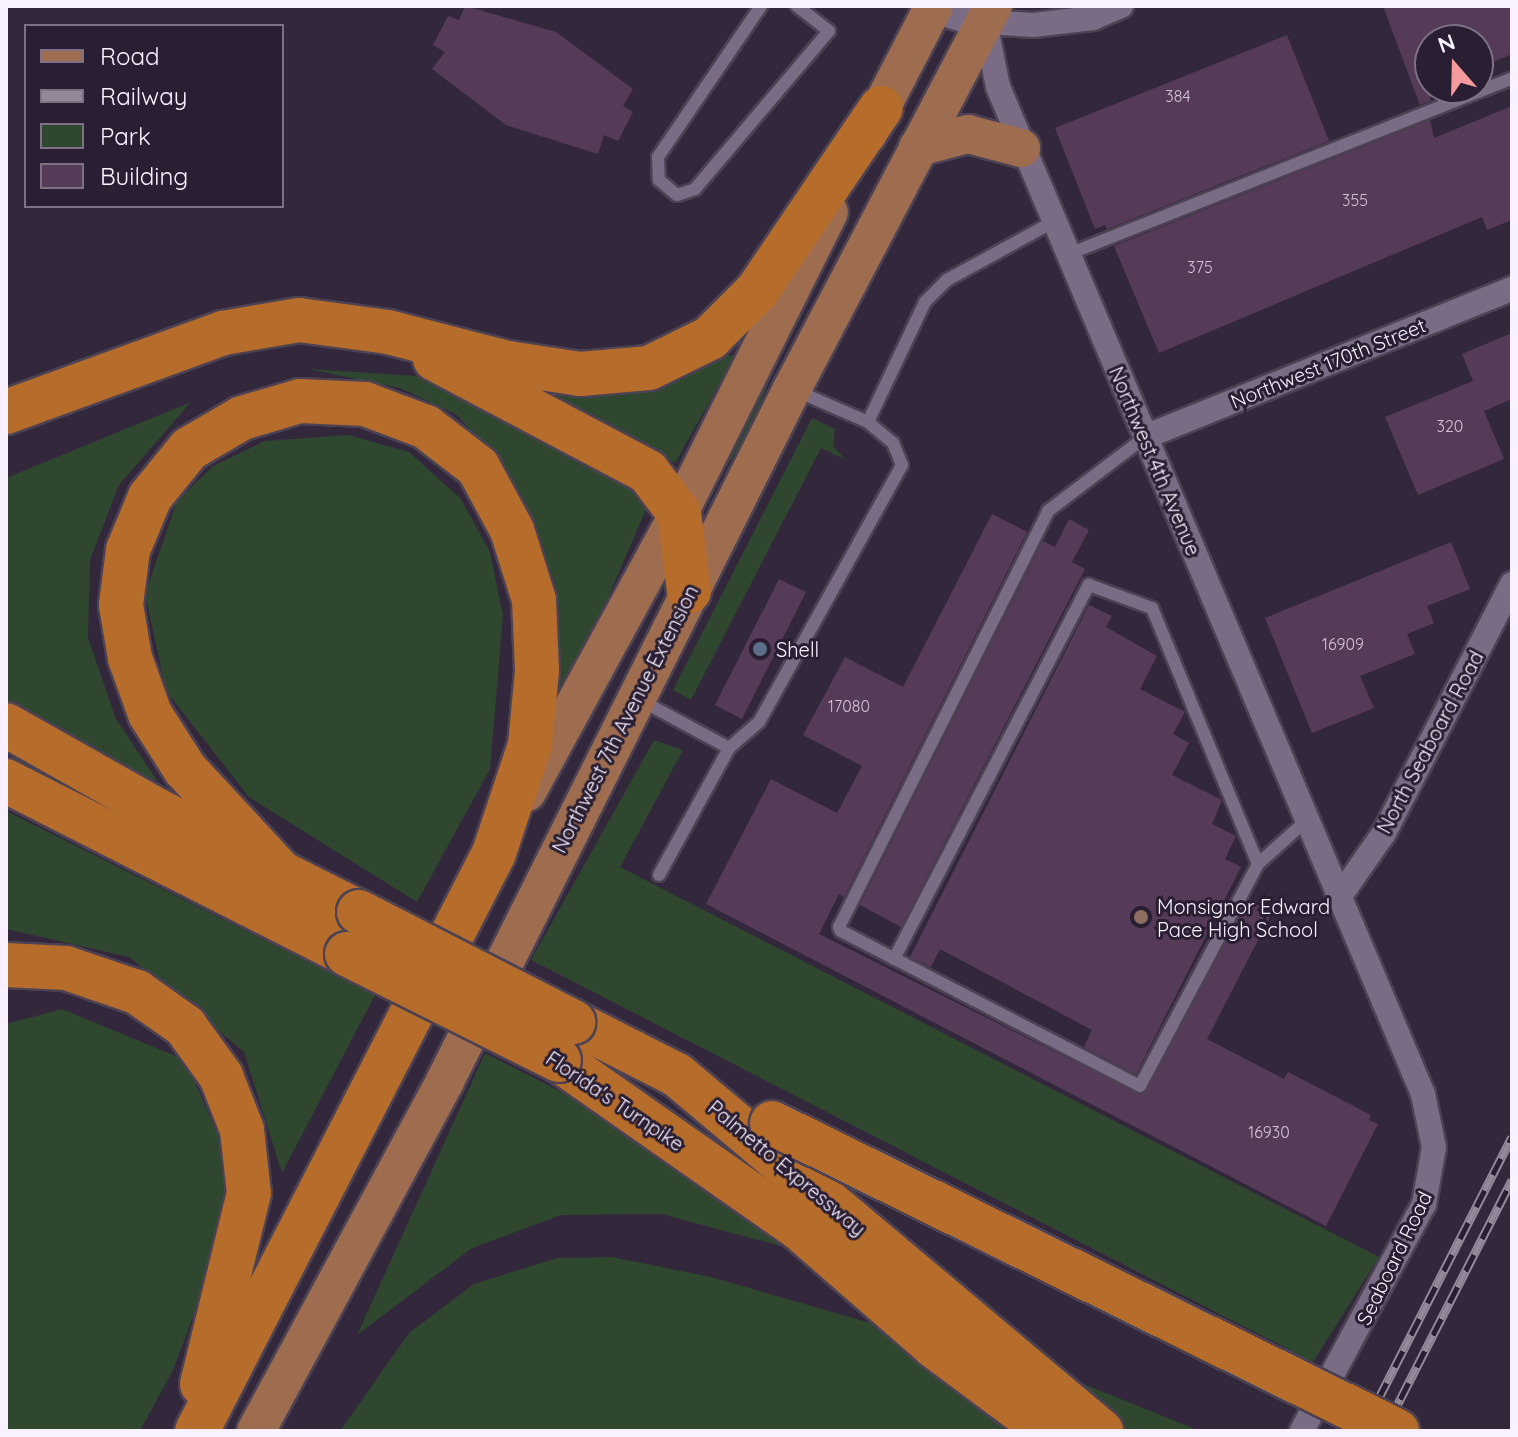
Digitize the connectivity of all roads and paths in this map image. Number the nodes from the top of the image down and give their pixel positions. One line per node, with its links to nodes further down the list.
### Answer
1 (761, 6): 2 (lane)
2 (797, 6)
3 (934, 6): 5 (street); 7 (main road)
4 (1121, 6): 5 (street)
5 (984, 11): 8 (main road, Northwest 7th Avenue Extension); 9 (street, Northwest 4th Avenue)
6 (1512, 78): 11 (lane)
7 (881, 108): 13 (highway); 18 (main road)
8 (918, 147): 9 (main road); 14 (main road, Northwest 7th Avenue Extension)
9 (1021, 148): 10 (street, Northwest 4th Avenue)
10 (1053, 222): 11 (street, Northwest 4th Avenue); 16 (lane)
11 (1066, 255): 17 (street, Northwest 4th Avenue)
12 (1512, 289): 17 (street, Northwest 170th Street)
13 (388, 332): 15 (highway); 18 (highway)
14 (792, 389): 16 (lane); 20 (main road, Northwest 7th Avenue Extension)
15 (6, 412)
16 (868, 422): 23 (lane)
17 (1145, 437): 25 (street, Northwest 4th Avenue); 31 (lane)
18 (679, 513): 20 (highway); 26 (main road)
19 (1512, 584): 30 (street, North Seaboard Road)
20 (689, 591): 21 (main road, Northwest 7th Avenue Extension)
21 (636, 697): 23 (lane); 37 (main road, Northwest 7th Avenue Extension)
22 (6, 725): 29 (highway)
23 (729, 748): 28 (lane)
24 (6, 781): 33 (highway, Florida's Turnpike, bridge)
25 (1308, 819): 27 (lane); 30 (street, Northwest 4th Avenue)
26 (494, 853): 29 (highway); 36 (highway)
27 (1258, 864): 31 (lane); 31 (lane)
28 (659, 875)
29 (287, 879): 33 (highway, Palmetto Expressway, bridge)
30 (1340, 896): 40 (street, Seaboard Road)
31 (894, 959)
32 (6, 965): 35 (highway)
33 (566, 1041): 34 (highway, Palmetto Expressway); 38 (highway, Florida's Turnpike)
34 (677, 1075): 39 (highway, Palmetto Expressway); 41 (highway, bridge)
35 (190, 1431)
36 (197, 1431)
37 (256, 1431)
38 (1048, 1431)
39 (1101, 1431)
40 (1302, 1431)
41 (1397, 1431)

